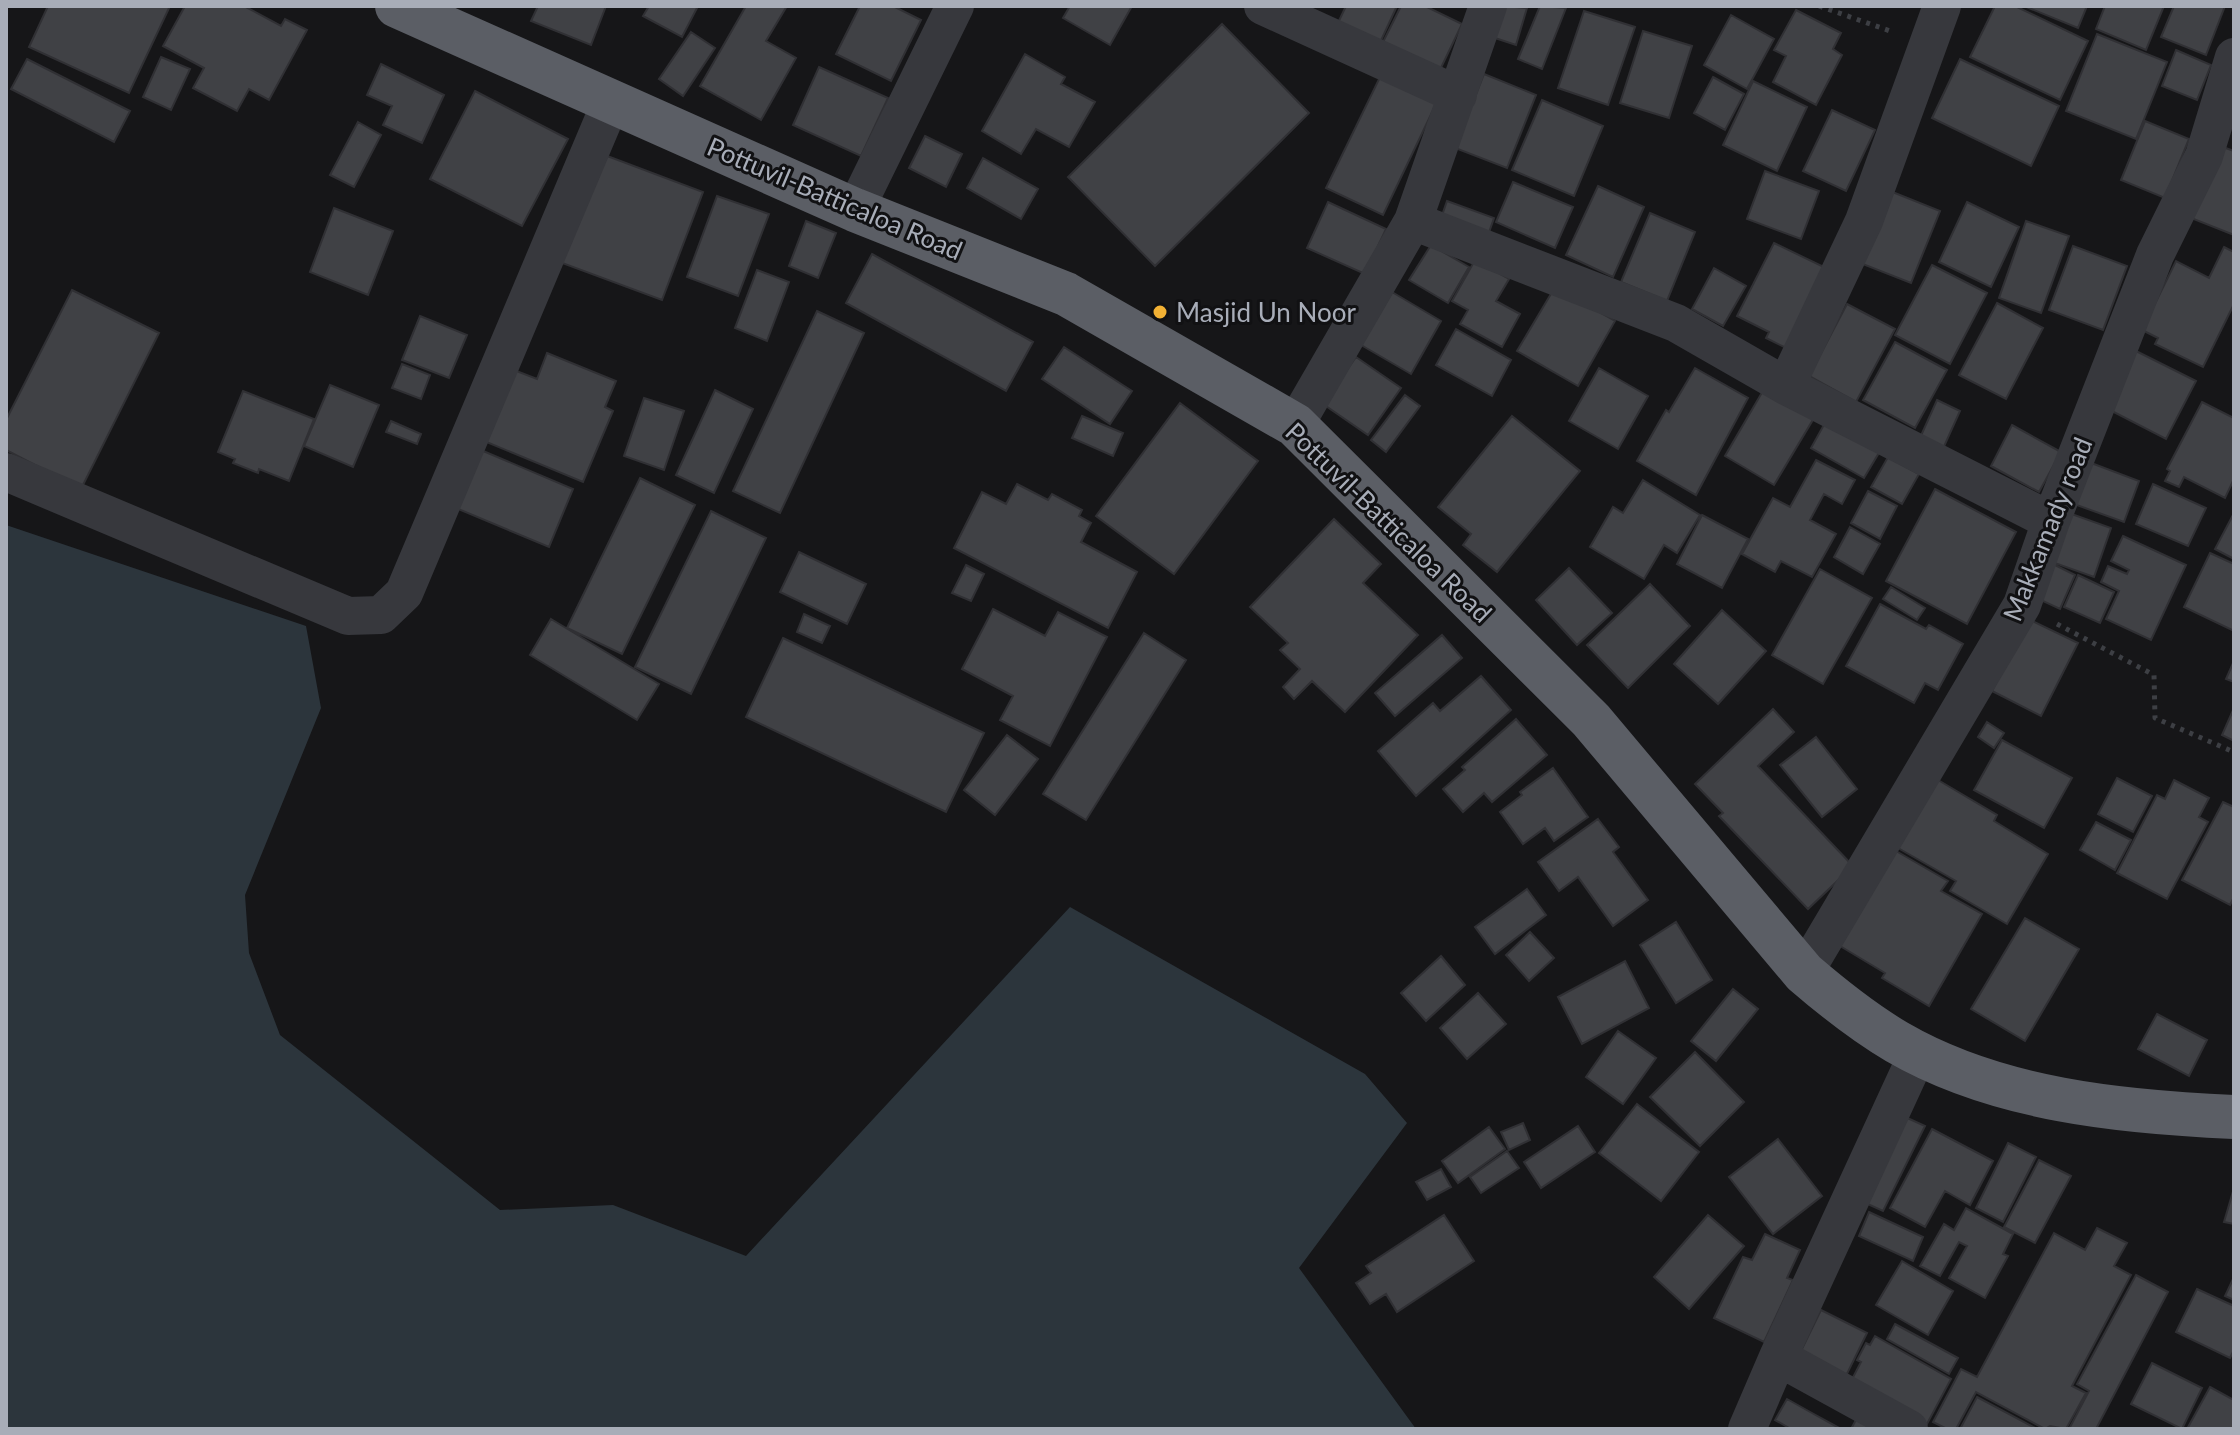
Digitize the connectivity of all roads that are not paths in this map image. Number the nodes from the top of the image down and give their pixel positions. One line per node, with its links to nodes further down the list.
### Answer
1 (397, 6): 6 (highway, Pottuvil-Batticaloa Road)
2 (955, 6): 10 (street)
3 (1263, 6): 8 (street)
4 (1488, 6): 8 (street)
5 (1942, 6): 12 (street)
6 (455, 18): 9 (highway, Pottuvil-Batticaloa Road)
7 (2234, 57): 15 (street, Makkamady road)
8 (1458, 95): 11 (street)
9 (611, 102): 10 (highway, Pottuvil-Batticaloa Road); 14 (street)
10 (855, 210): 13 (highway, Pottuvil-Batticaloa Road)
11 (1413, 221): 12 (street); 13 (street)
12 (1786, 386): 15 (street)
13 (1295, 425): 16 (highway, Pottuvil-Batticaloa Road)
14 (6, 472)
15 (2051, 521): 16 (street, Makkamady road)
16 (1804, 973): 17 (highway, Pottuvil-Batticaloa Road)
17 (1918, 1053): 18 (highway, Pottuvil-Batticaloa Road); 19 (street)
18 (2234, 1117)
19 (1778, 1357): 20 (street); 21 (street)
20 (1747, 1429)
21 (1909, 1429)

